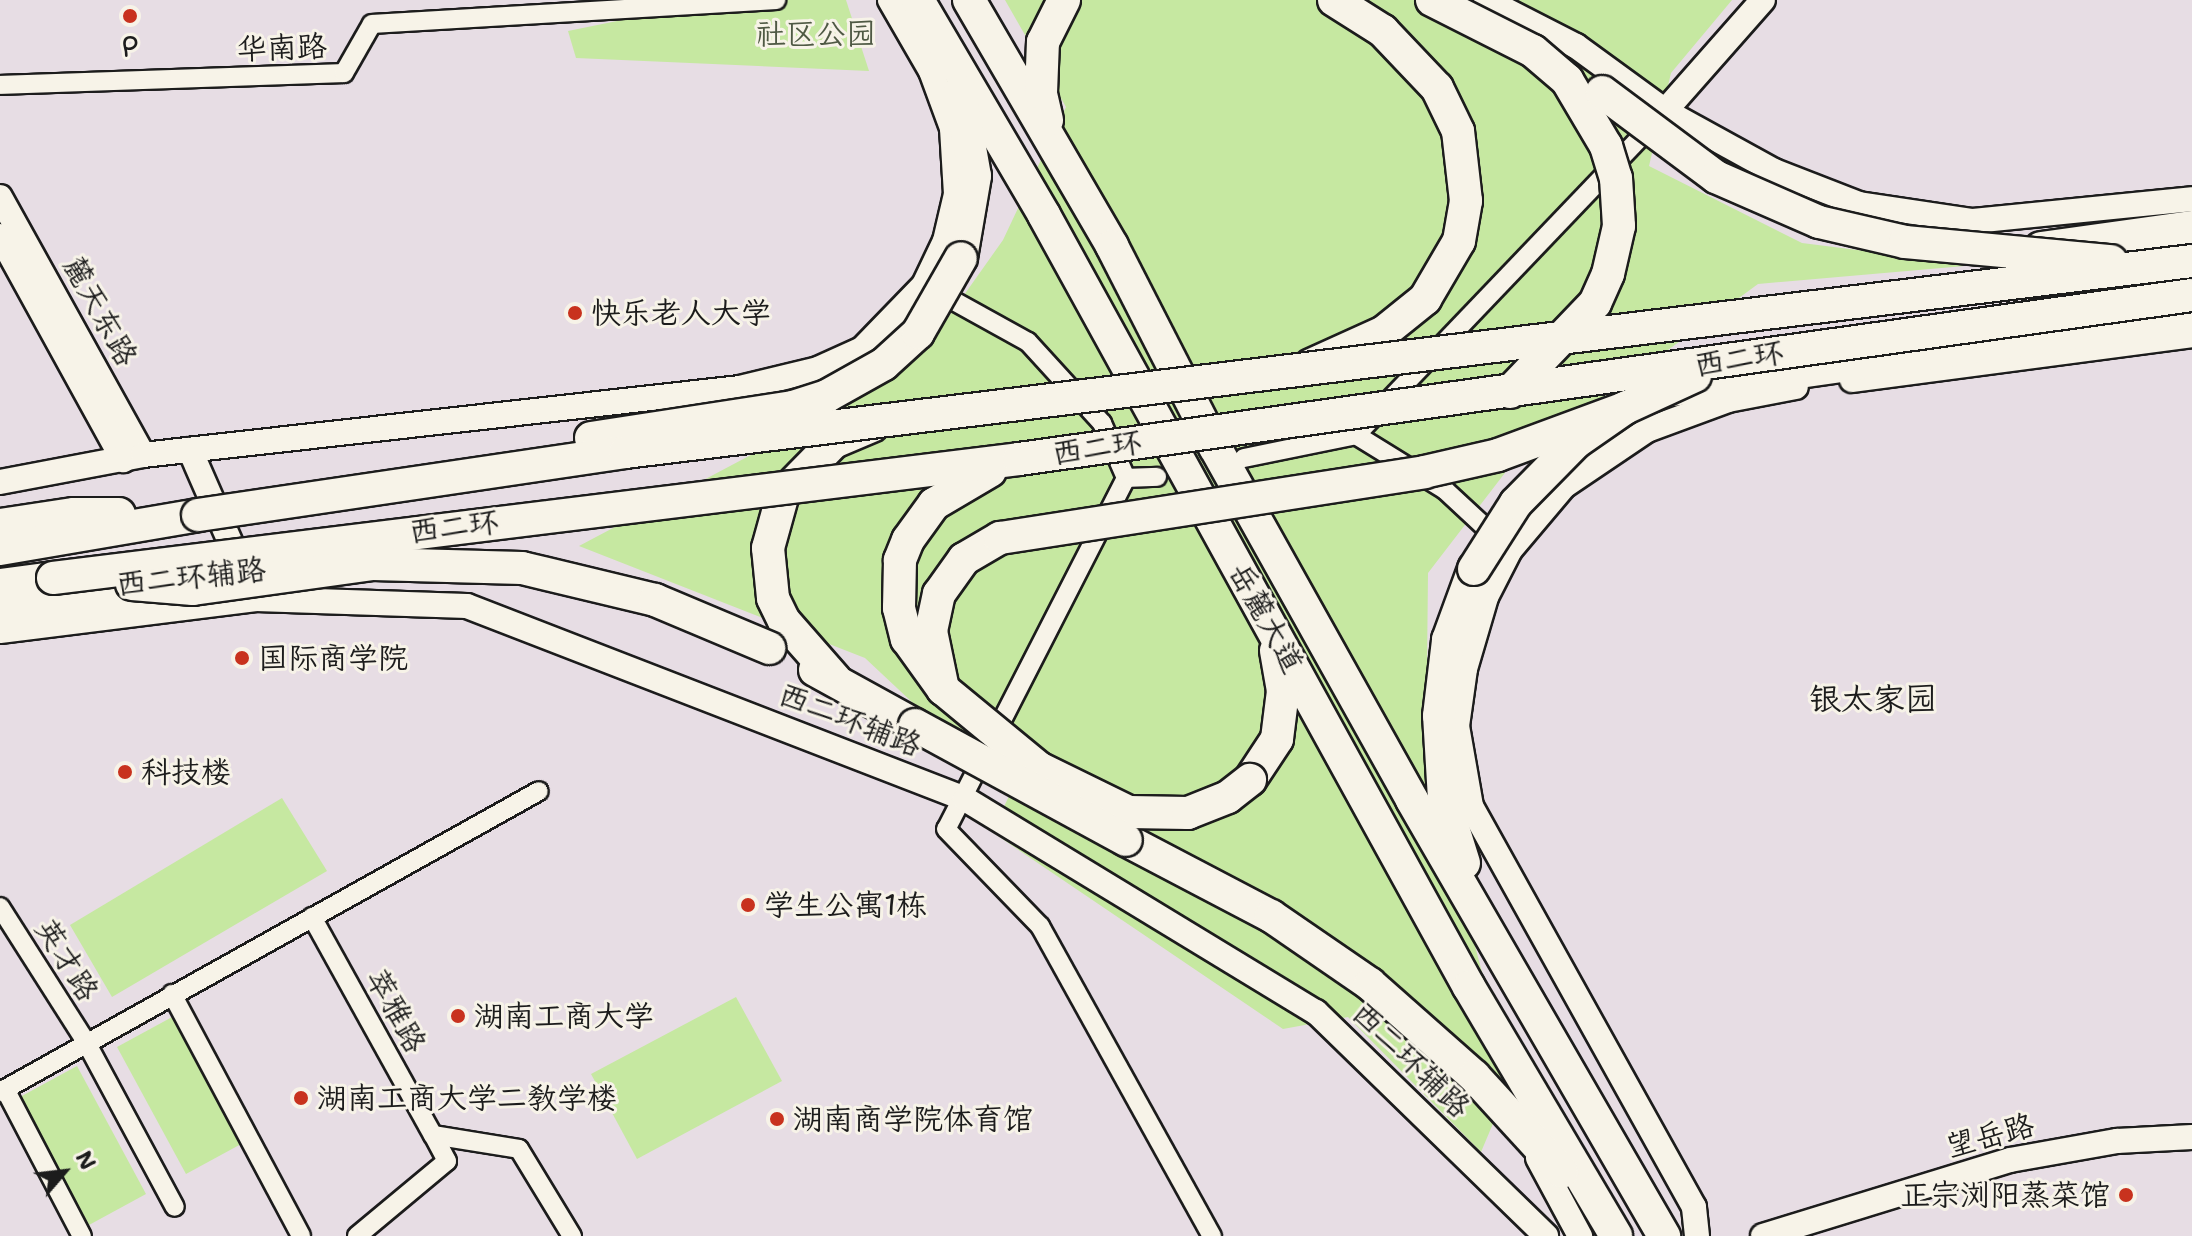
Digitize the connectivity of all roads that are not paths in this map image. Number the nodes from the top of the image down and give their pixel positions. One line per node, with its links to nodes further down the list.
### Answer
1 (776, 0): 12 (street, 华南路)
2 (890, 0): 25 (street)
3 (918, 0): 10 (highway, 岳麓大道)
4 (969, 0): 14 (highway, 岳麓大道)
5 (1064, 0): 14 (highway)
6 (1334, 0): 32 (highway)
7 (1432, 0): 11 (highway, bridge)
8 (1486, 0): 13 (street)
9 (1763, 0): 13 (street)
10 (940, 35): 45 (highway, bridge); 56 (highway, 岳麓大道)
11 (1533, 51): 20 (highway, bridge); 33 (highway, bridge)
12 (0, 85)
13 (1665, 111): 16 (street); 37 (street)
14 (1052, 138): 64 (highway, 岳麓大道)
15 (0, 197): 39 (street, 麓天东路)
16 (2192, 199)
17 (2192, 227): 18 (highway)
18 (2136, 235): 20 (highway, bridge); 21 (highway)
19 (0, 236): 39 (street)
20 (2002, 251): 21 (highway, bridge)
21 (2077, 255): 23 (highway, bridge); 24 (highway, bridge)
22 (2192, 261): 23 (highway, bridge)
23 (2146, 267): 24 (highway, bridge)
24 (2006, 284): 32 (highway, bridge)
25 (924, 285): 38 (street); 43 (street)
26 (2192, 295): 29 (highway, 西二环, bridge)
27 (2192, 316): 28 (highway)
28 (2109, 327): 29 (highway, bridge); 34 (highway, bridge)
29 (1893, 335): 31 (highway, 西二环, bridge)
30 (2192, 335): 50 (street)
31 (1727, 361): 33 (highway, 西二环, bridge); 34 (highway, bridge)
32 (1311, 365): 36 (highway, bridge)
33 (1510, 392): 41 (highway, 西二环, bridge)
34 (1655, 394): 35 (highway, bridge)
35 (1625, 408): 59 (highway, bridge); 64 (highway, bridge)
36 (890, 420): 45 (highway, bridge); 58 (highway, bridge)
37 (1356, 435): 40 (street); 50 (street)
38 (190, 450): 39 (street); 54 (street)
39 (133, 458): 44 (street)
40 (1244, 458)
41 (1019, 459): 48 (highway, 西二环, bridge); 59 (highway, bridge)
42 (1157, 477): 43 (street)
43 (1126, 478): 61 (street)
44 (0, 482)
45 (322, 497): 46 (highway, bridge)
46 (198, 515): 47 (highway); 49 (highway)
47 (0, 525)
48 (374, 538): 51 (highway, 西二环, bridge); 54 (highway, bridge)
49 (0, 549)
50 (1510, 550): 79 (street)
51 (53, 578): 52 (highway, 西二环); 53 (highway, bridge)
52 (0, 585)
53 (193, 589): 54 (highway, bridge); 55 (highway, bridge)
54 (254, 590): 57 (street, 西二环辅路); 58 (highway, bridge); 61 (street, 西二环辅路)
55 (0, 615)
56 (1268, 620): 59 (highway, bridge); 71 (highway, 岳麓大道)
57 (0, 631)
58 (835, 679): 71 (highway, bridge)
59 (943, 689)
60 (539, 791): 63 (street)
61 (965, 799): 76 (street); 77 (street, 西二环辅路)
62 (0, 907): 66 (street, 英才路)
63 (312, 917): 65 (street); 68 (street, 萃雅路)
64 (1509, 960): 78 (highway, 岳麓大道)
65 (172, 994): 66 (street); 73 (street)
66 (86, 1042): 67 (street); 70 (street, 英才路)
67 (2, 1091): 72 (street)
68 (433, 1135): 74 (street, 萃雅路); 75 (street)
69 (2192, 1137): 80 (street, 望岳路)
70 (175, 1207)
71 (1602, 1232)
72 (82, 1236)
73 (301, 1236)
74 (357, 1236)
75 (572, 1236)
76 (1212, 1236)
77 (1546, 1236)
78 (1664, 1236)
79 (1697, 1236)
80 (1763, 1236)

